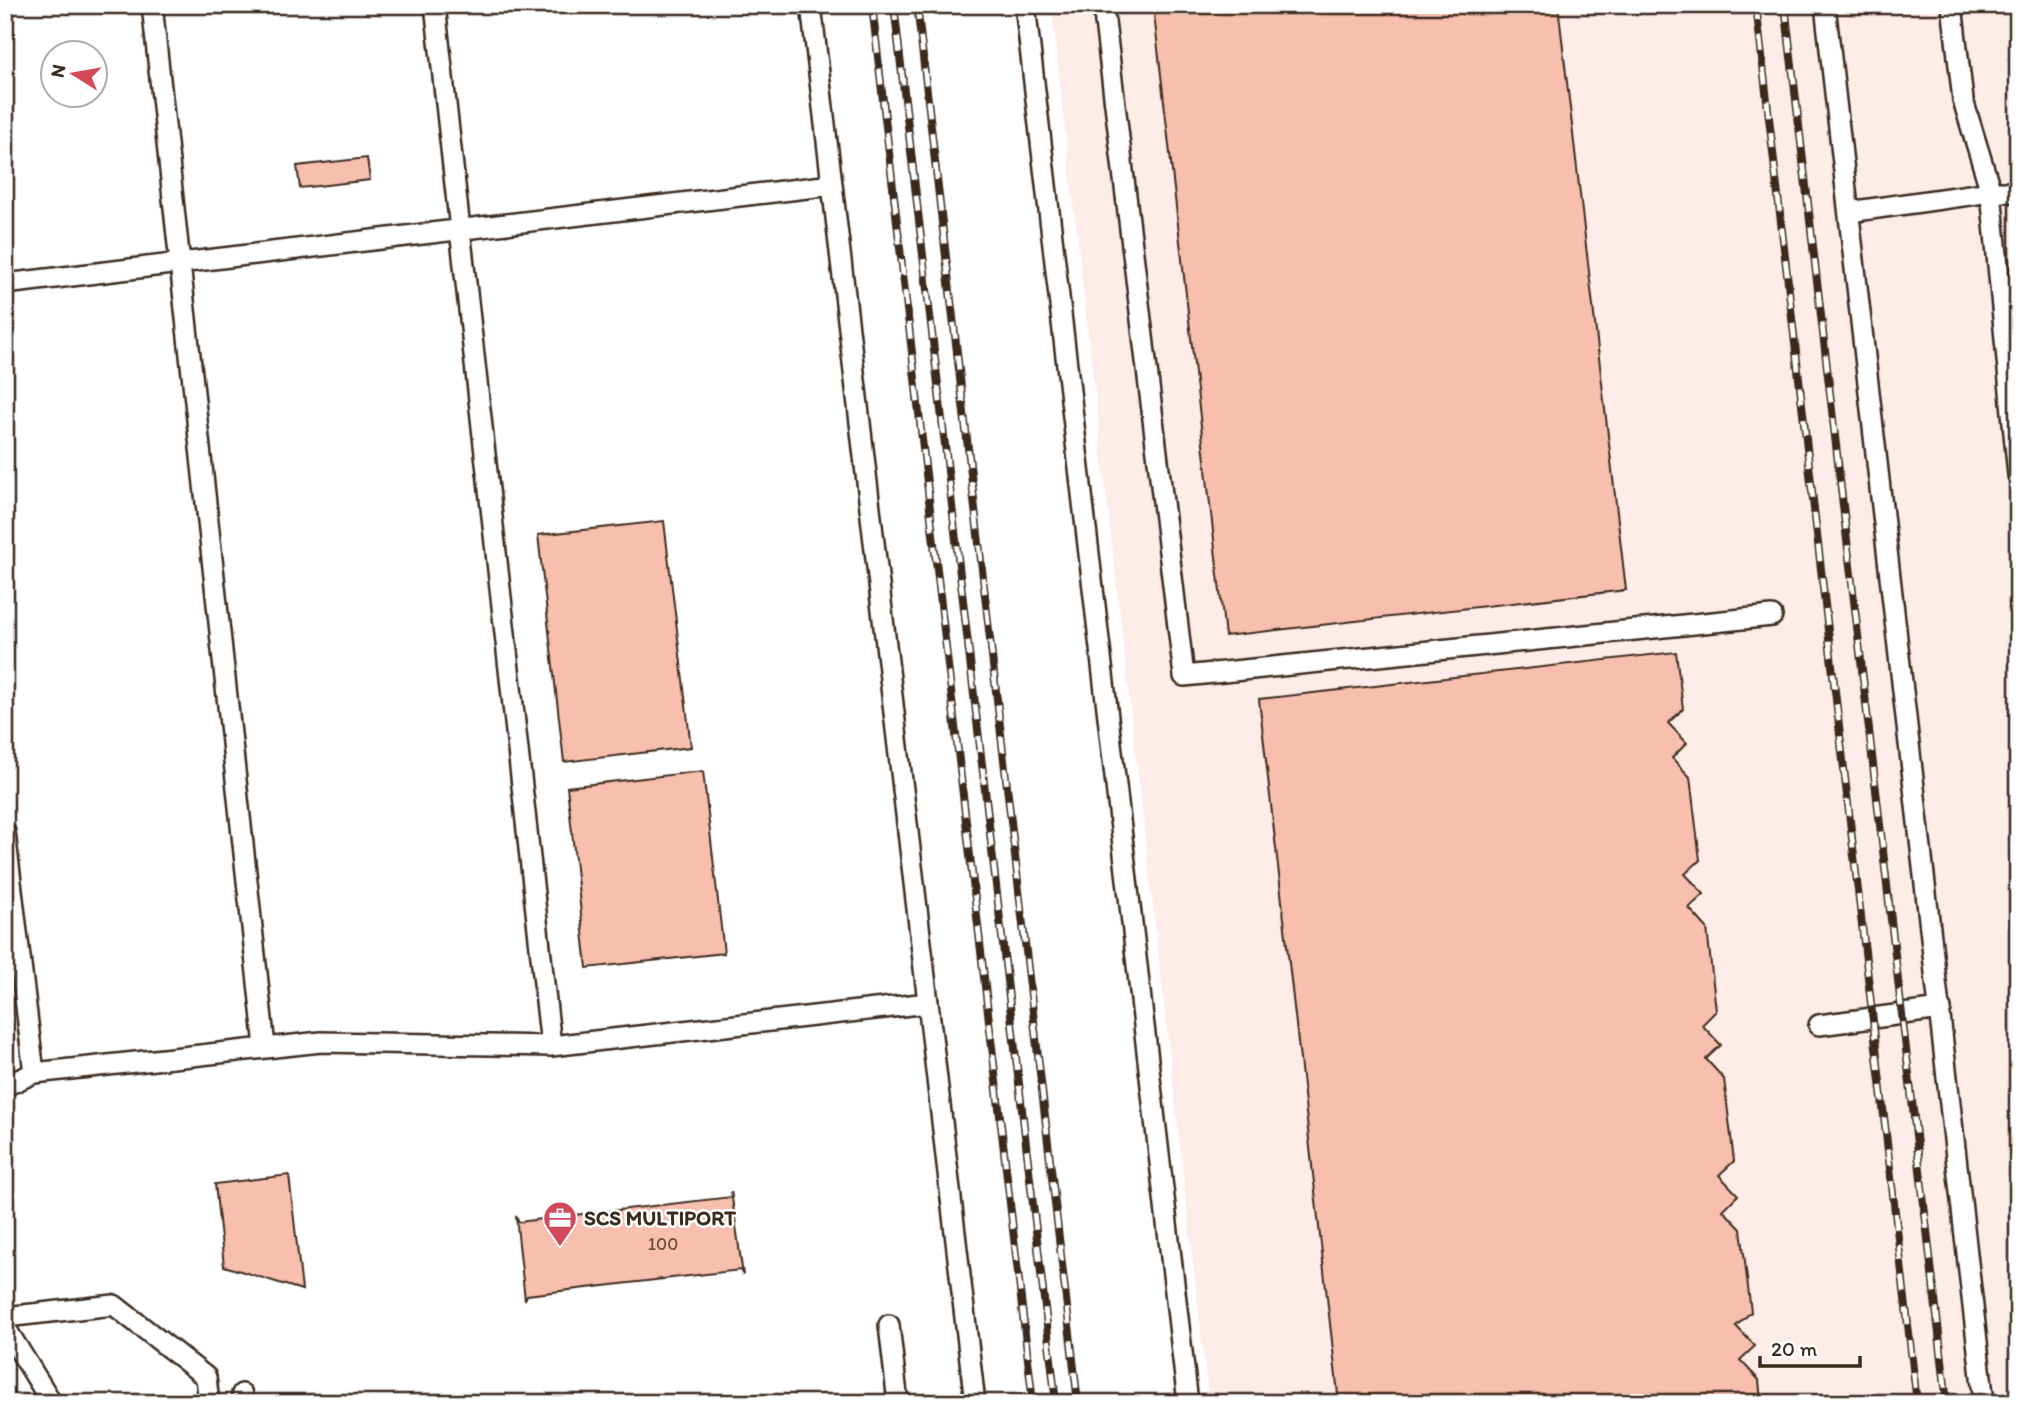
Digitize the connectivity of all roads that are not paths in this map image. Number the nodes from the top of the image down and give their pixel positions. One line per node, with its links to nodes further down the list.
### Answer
1 (152, 5): 13 (lane)
2 (435, 5): 12 (lane)
3 (810, 5): 8 (lane)
4 (1026, 5): 32 (lane)
5 (1103, 5): 16 (lane)
6 (1825, 5): 11 (lane)
7 (1952, 5): 9 (lane)
8 (832, 185): 12 (lane); 18 (lane)
9 (1991, 192): 10 (lane); 11 (lane); 15 (lane)
10 (2018, 192)
11 (1849, 212): 19 (lane)
12 (460, 230): 13 (lane); 21 (lane)
13 (180, 263): 14 (lane); 22 (lane)
14 (5, 284)
15 (2018, 475)
16 (1772, 616)
17 (5, 831): 23 (lane)
18 (928, 1003): 21 (lane); 31 (lane)
19 (1941, 1009): 20 (lane); 33 (lane)
20 (1819, 1025)
21 (551, 1045): 22 (lane)
22 (265, 1047): 23 (lane)
23 (34, 1073): 24 (lane)
24 (5, 1086)
25 (5, 1317): 29 (lane)
26 (889, 1325): 30 (lane)
27 (5, 1327): 28 (lane)
28 (52, 1403)
29 (209, 1403)
30 (898, 1403)
31 (975, 1403)
32 (1188, 1403)
33 (1984, 1403)

